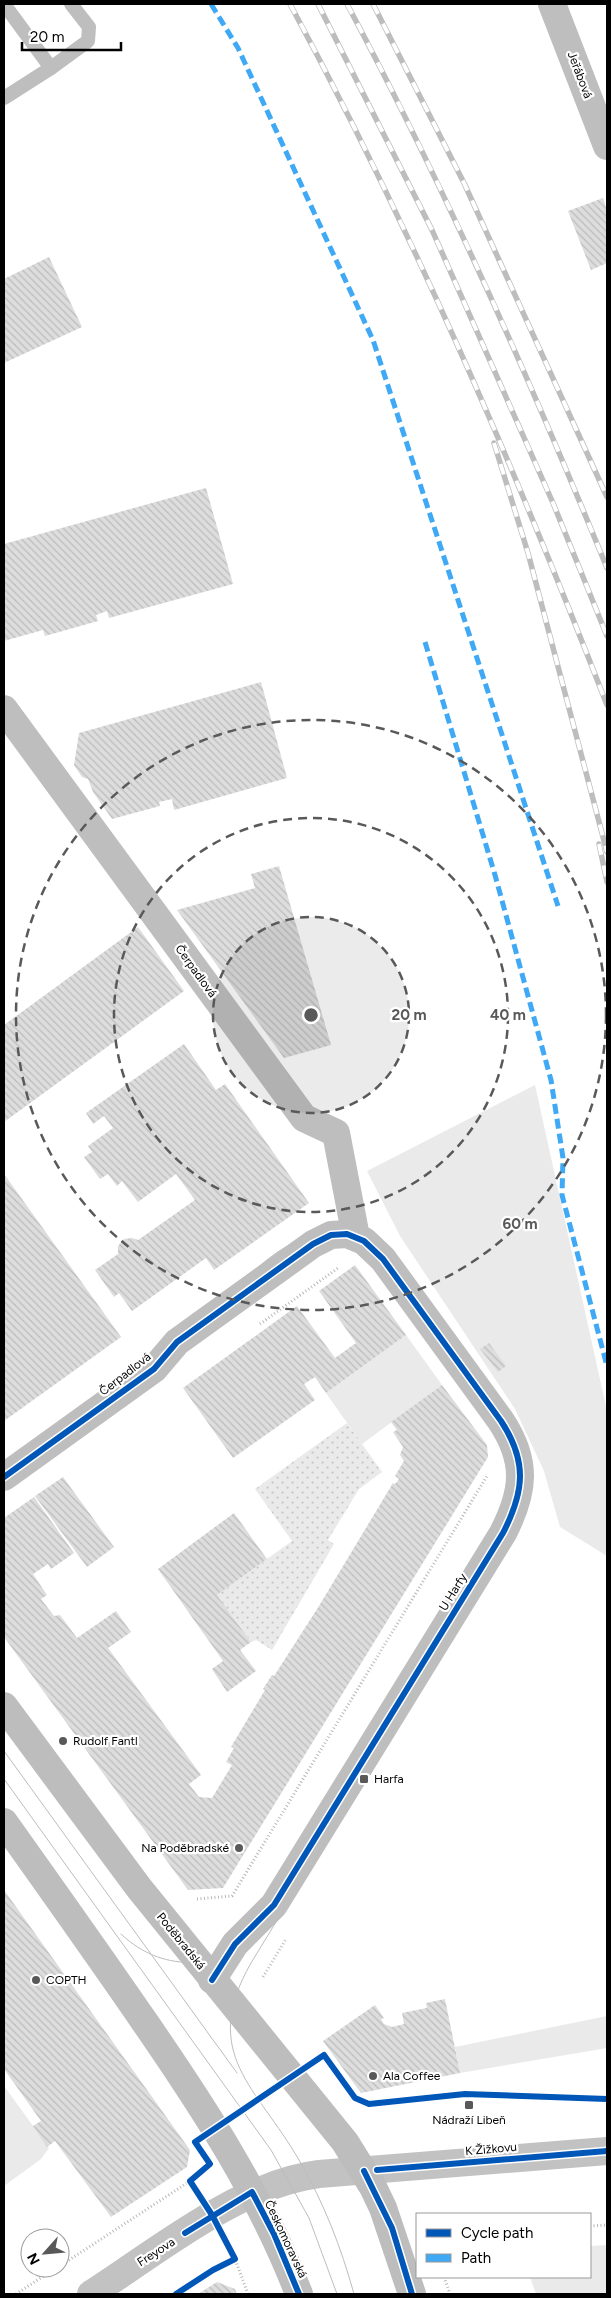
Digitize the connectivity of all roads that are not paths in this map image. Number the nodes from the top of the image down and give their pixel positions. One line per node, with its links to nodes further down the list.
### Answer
1 (4, 4): 4 (lane)
2 (72, 4): 4 (lane)
3 (552, 4): 6 (street, Jeřábová)
4 (51, 68): 5 (lane)
5 (4, 98)
6 (607, 146)
7 (4, 709): 8 (street, Čerpadlová)
8 (343, 1236): 9 (street, Čerpadlová); 12 (street, U Harfy)
9 (4, 1477)
10 (4, 1706): 12 (main road, Poděbradská)
11 (4, 1822): 15 (main road)
12 (212, 1980): 14 (main road, Poděbradská)
13 (607, 2151): 14 (main road, K Žižkovu)
14 (364, 2171): 15 (main road, Freyova); 18 (main road)
15 (252, 2192): 16 (main road, Freyova); 17 (main road, Českomoravská)
16 (91, 2294)
17 (299, 2294)
18 (412, 2294)

